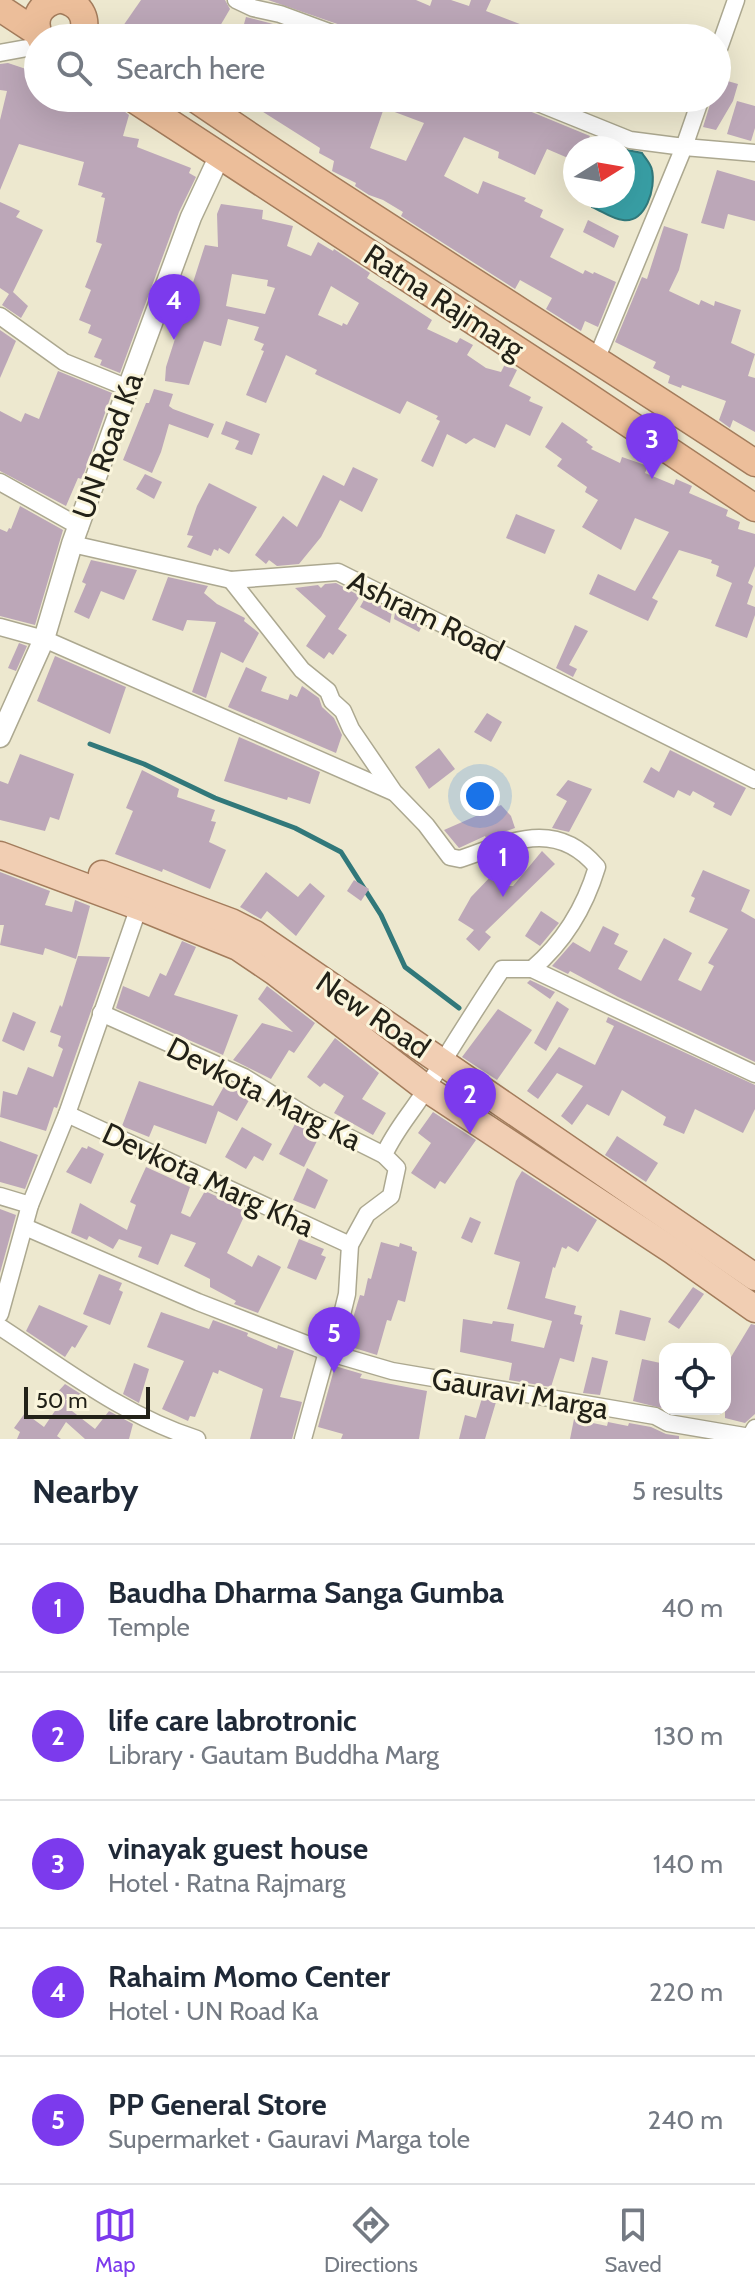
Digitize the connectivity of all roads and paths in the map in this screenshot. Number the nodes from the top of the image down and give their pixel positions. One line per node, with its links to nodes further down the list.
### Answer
1 (236, 0): 6 (street)
2 (736, 0): 7 (street)
3 (0, 8): 8 (highway)
4 (78, 15): 5 (highway)
5 (36, 24)
6 (307, 24)
7 (728, 24)
8 (24, 27)
9 (24, 44): 10 (street)
10 (0, 53)
11 (154, 112): 17 (highway, Ratna Rajmarg)
12 (215, 112): 19 (highway, Ratna Rajmarg)
13 (561, 112): 15 (street)
14 (696, 112): 15 (street)
15 (684, 147): 16 (street); 19 (street)
16 (755, 153)
17 (220, 155): 20 (street, UN Road Ka); 23 (highway, Ratna Rajmarg)
18 (0, 316): 20 (street)
19 (596, 360): 21 (highway, Ratna Rajmarg)
20 (128, 388): 24 (street, UN Road Ka)
21 (755, 463)
22 (0, 482): 24 (street, Ashram Road)
23 (755, 508)
24 (76, 535): 25 (street, Ashram Road); 27 (street, UN Road Ka)
25 (231, 580): 29 (street, Ashram Road); 30 (street)
26 (0, 627): 27 (street)
27 (44, 639): 28 (street, UN Road Ka); 30 (street)
28 (0, 737)
29 (755, 780)
30 (394, 792): 34 (street)
31 (0, 840): 33 (main road, New Road)
32 (0, 855): 33 (main road)
33 (143, 898): 35 (street); 36 (main road, New Road); 38 (main road)
34 (532, 969): 36 (street); 37 (street)
35 (101, 1013): 39 (street); 40 (street, Devkota Marg Ka)
36 (442, 1061): 38 (street); 45 (main road, New Road)
37 (755, 1074)
38 (427, 1089): 40 (street); 46 (main road)
39 (67, 1114): 42 (street); 44 (street, Devkota Marg Kha)
40 (384, 1155): 44 (street)
41 (0, 1196): 42 (street)
42 (30, 1205): 43 (street)
43 (25, 1227): 47 (street); 49 (street)
44 (350, 1245): 49 (street)
45 (755, 1277)
46 (755, 1309)
47 (0, 1314)
48 (0, 1327): 51 (street)
49 (327, 1352): 50 (street, Gauravi Marga); 52 (street)
50 (755, 1428)
51 (197, 1439)
52 (303, 1439)

